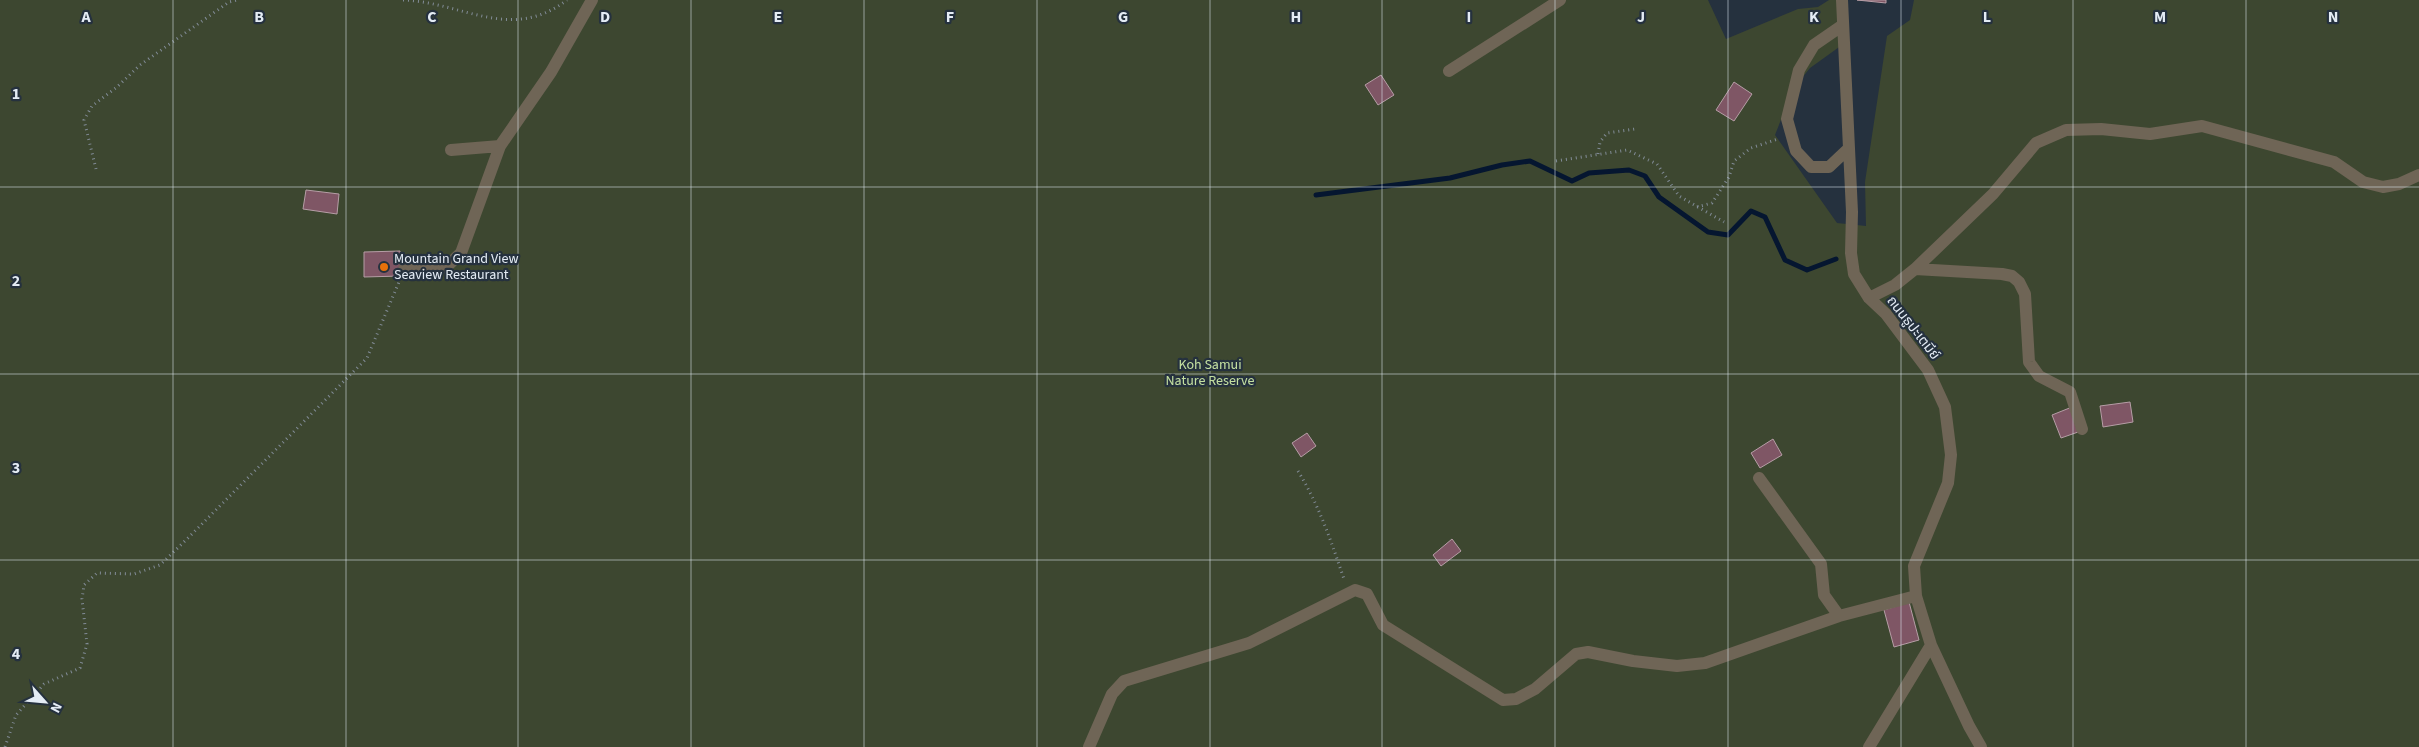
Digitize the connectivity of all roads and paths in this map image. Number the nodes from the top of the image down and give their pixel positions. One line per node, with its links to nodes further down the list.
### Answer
1 (237, 0): 16 (path)
2 (403, 0): 3 (path)
3 (567, 0)
4 (592, 0): 11 (street)
5 (1560, 0): 8 (street)
6 (1842, 0): 7 (street, ถนนธูปะเตมีย์)
7 (1843, 26): 13 (street, ถนนธูปะเตมีย์); 13 (street)
8 (1449, 71)
9 (1635, 129): 14 (path)
10 (1764, 142): 18 (path)
11 (500, 146): 12 (street); 21 (street)
12 (450, 150)
13 (1847, 150): 22 (street, ถนนธูปะเตมีย์)
14 (1598, 154): 15 (path); 18 (path)
15 (1556, 161)
16 (96, 169)
17 (2419, 175): 20 (street)
18 (1697, 207): 19 (path)
19 (1724, 222)
20 (1915, 269): 22 (street); 23 (street)
21 (404, 270): 30 (path)
22 (1869, 298): 27 (street, ถนนธูปะเตมีย์)
23 (2082, 429)
24 (1298, 471): 26 (path)
25 (1759, 478): 28 (street)
26 (1348, 592): 28 (street); 31 (street)
27 (1916, 596): 28 (street); 29 (street, ถนนธูปะเตมีย์)
28 (1839, 616)
29 (1931, 645): 32 (street); 33 (street, ถนนธูปะเตมีย์)
30 (5, 747)
31 (1089, 747)
32 (1869, 747)
33 (1981, 747)

